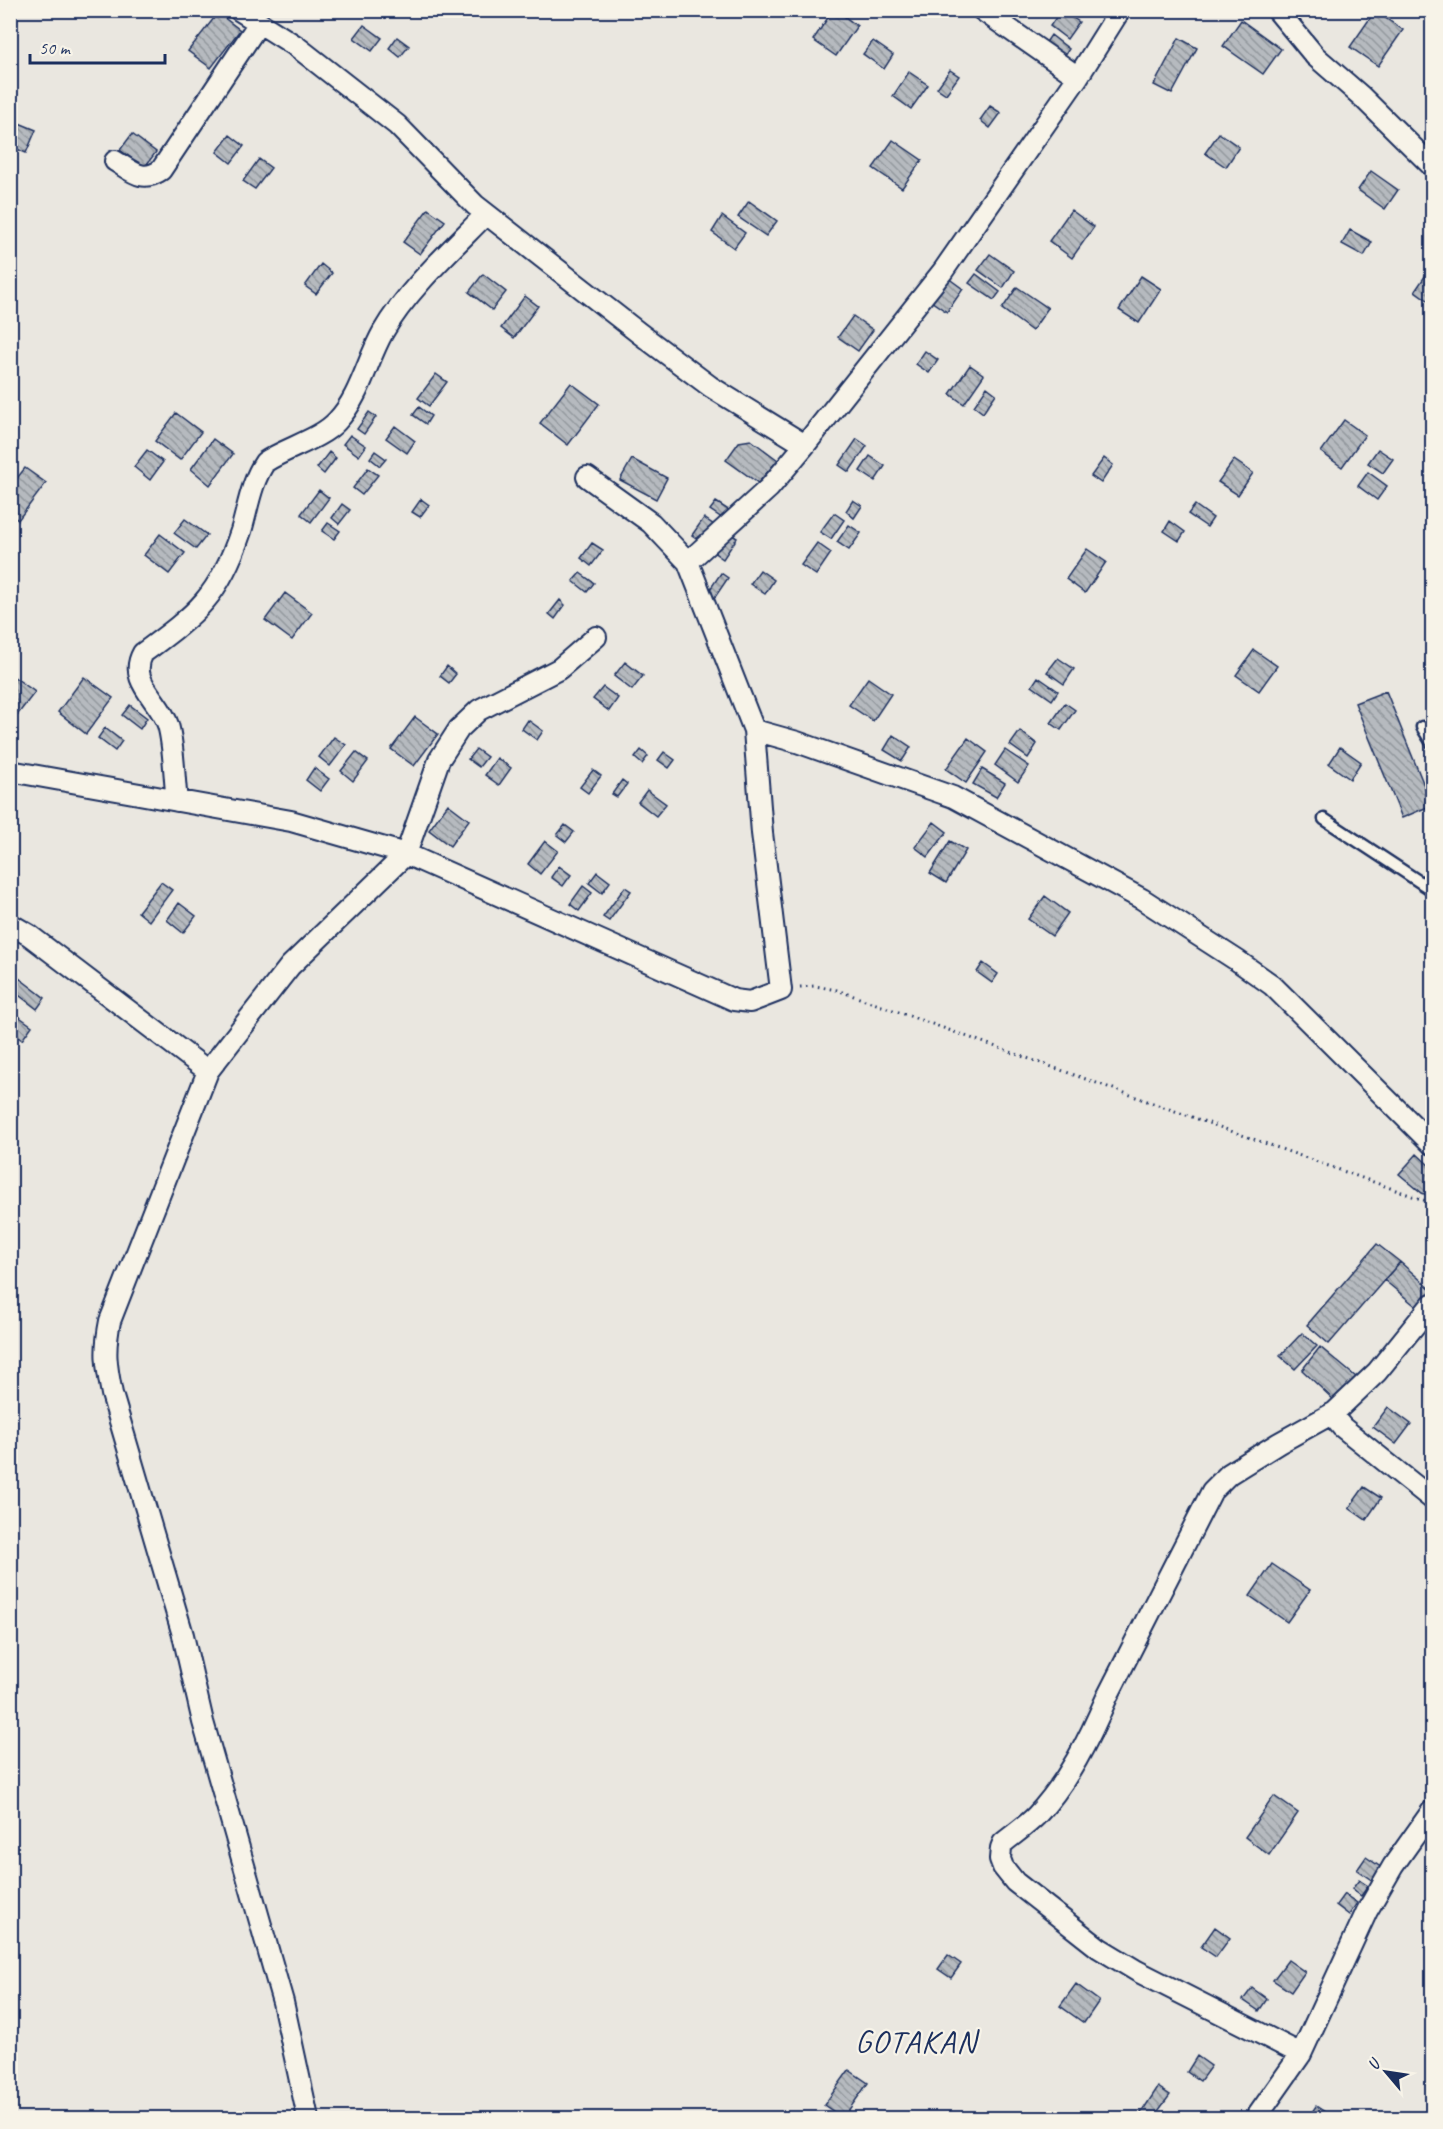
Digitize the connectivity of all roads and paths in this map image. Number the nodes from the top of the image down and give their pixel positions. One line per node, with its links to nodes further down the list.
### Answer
1 (239, 10): 5 (street)
2 (982, 10): 6 (street)
3 (1120, 10): 6 (street)
4 (1277, 10): 8 (street)
5 (260, 23): 7 (street); 9 (street)
6 (1078, 77): 10 (street)
7 (115, 161)
8 (1432, 166)
9 (486, 214): 10 (street); 18 (street)
10 (805, 445): 12 (street)
11 (587, 477): 12 (street)
12 (688, 562): 15 (street)
13 (596, 637): 20 (street)
14 (1422, 727): 16 (lane)
15 (753, 730): 23 (street); 25 (street)
16 (1432, 743)
17 (10, 771): 18 (street)
18 (177, 801): 20 (street)
19 (1324, 819): 21 (lane)
20 (406, 854): 23 (street); 24 (street)
21 (1432, 890)
22 (10, 924): 24 (street)
23 (781, 990): 26 (path)
24 (208, 1071): 32 (street)
25 (1432, 1144)
26 (1432, 1203)
27 (1432, 1304): 28 (street)
28 (1335, 1412): 29 (street); 31 (street)
29 (1432, 1499)
30 (1432, 1811): 31 (street)
31 (1300, 2054): 33 (street)
32 (308, 2118)
33 (1256, 2118)

